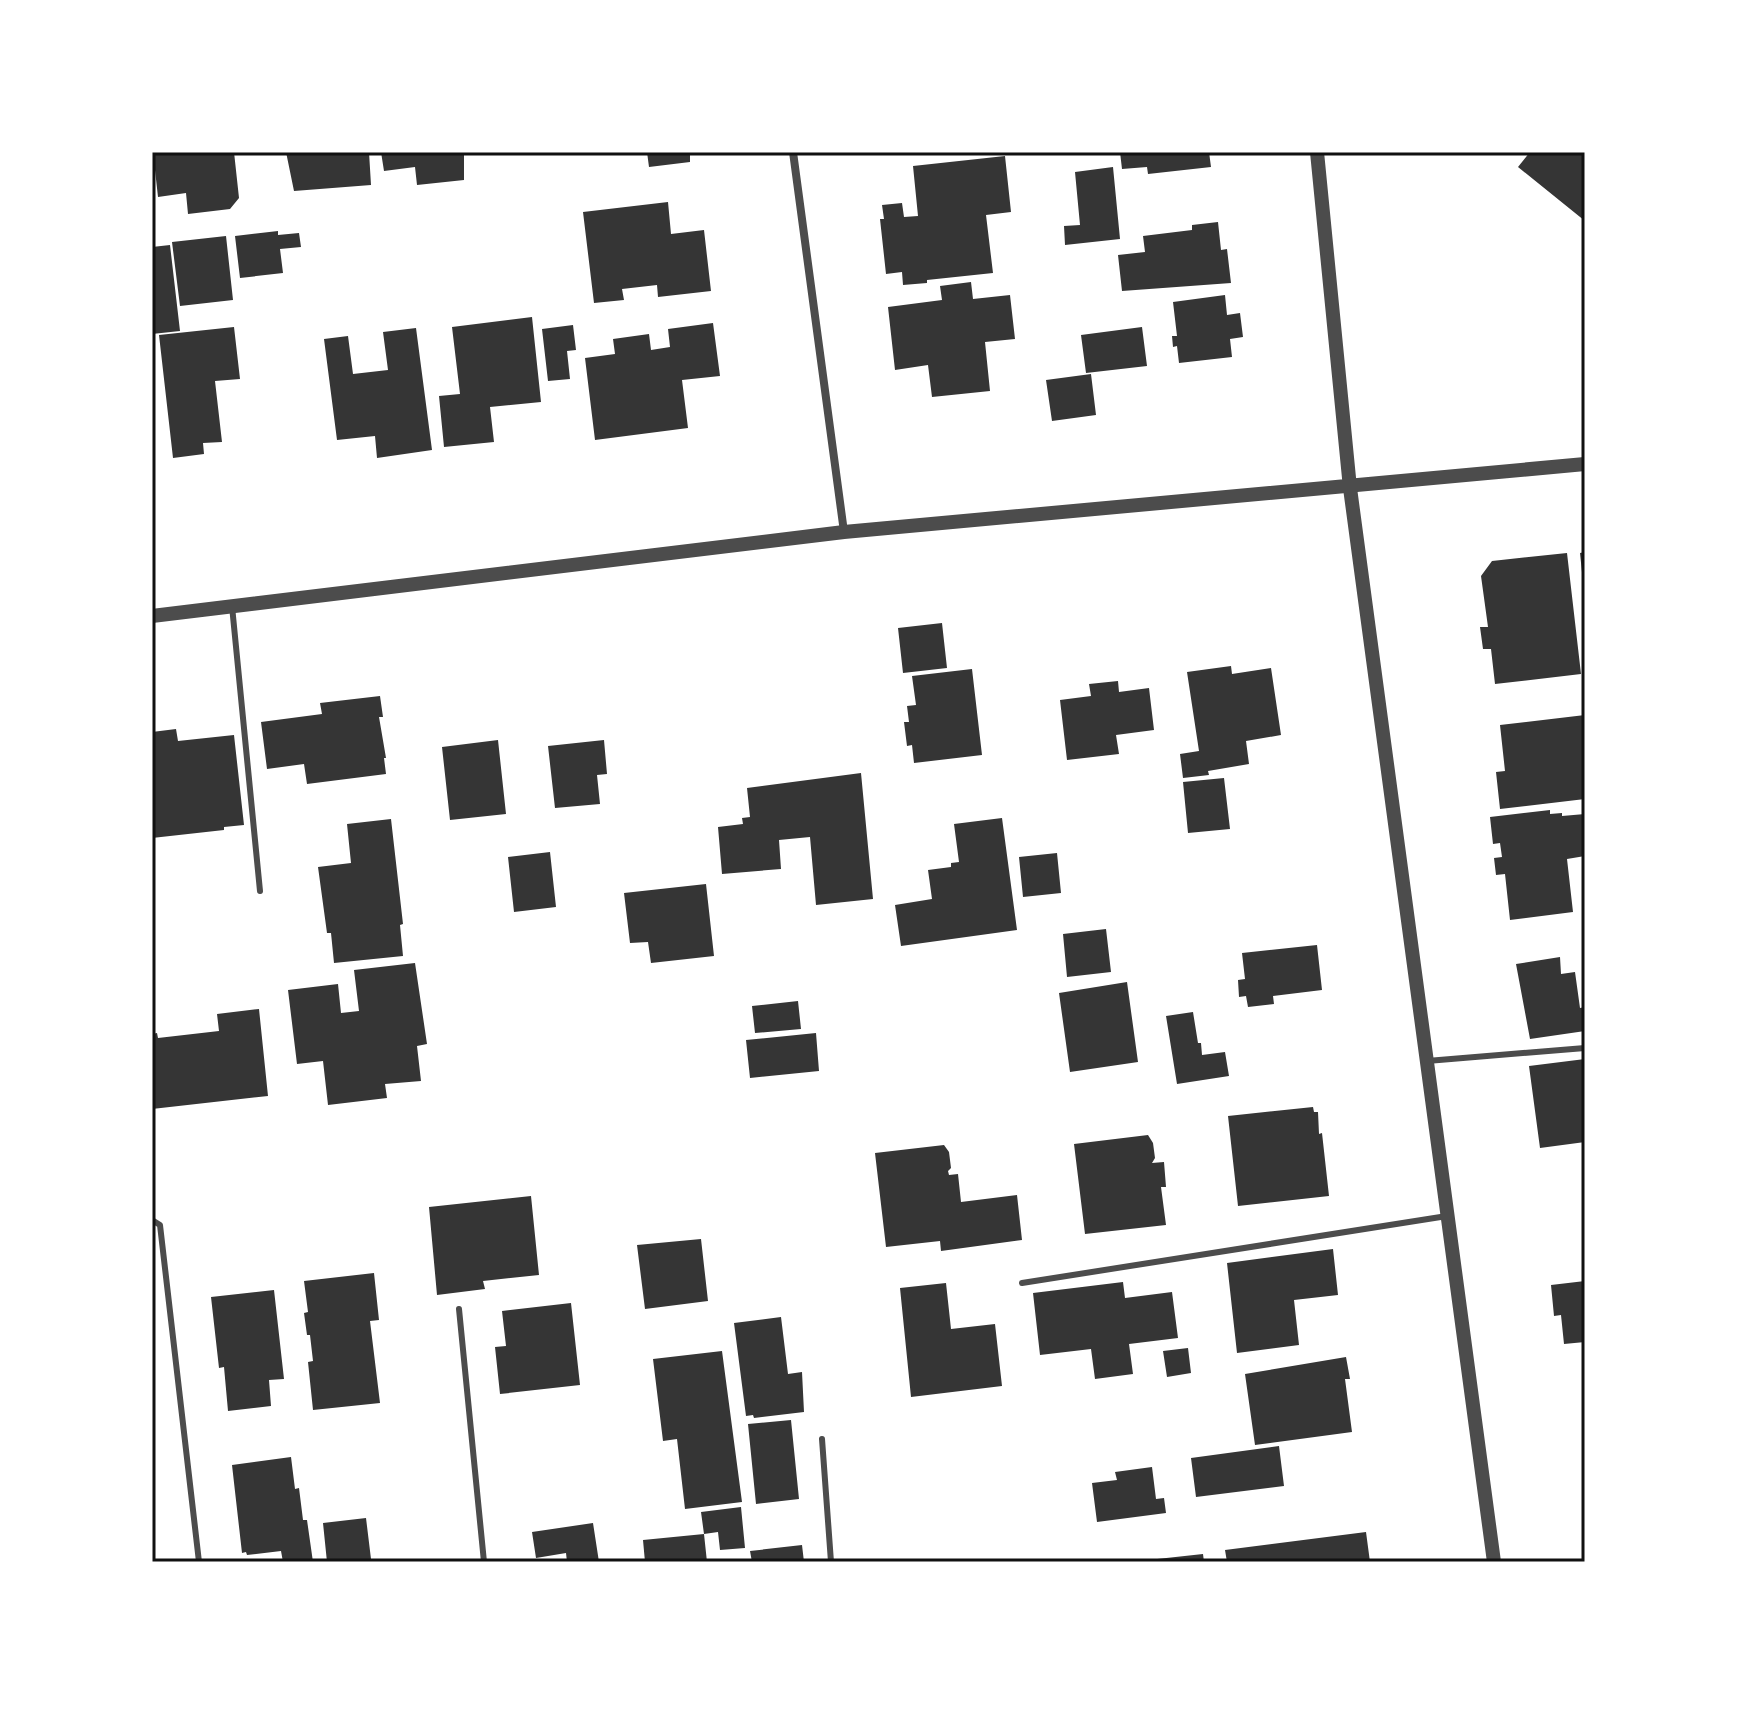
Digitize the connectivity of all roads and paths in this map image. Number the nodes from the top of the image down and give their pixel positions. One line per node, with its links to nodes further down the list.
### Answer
1 (793, 152): 5 (street)
2 (1317, 152): 4 (street)
3 (1585, 464): 4 (street)
4 (1350, 488): 5 (street); 10 (street)
5 (844, 532): 6 (street)
6 (232, 606): 7 (street); 8 (lane)
7 (152, 616)
8 (260, 891)
9 (1585, 1048): 10 (lane)
10 (1427, 1061): 11 (street)
11 (1447, 1216): 13 (lane); 19 (street)
12 (152, 1220): 16 (lane)
13 (1022, 1283)
14 (459, 1309): 17 (lane)
15 (822, 1439): 18 (lane)
16 (199, 1562)
17 (484, 1562)
18 (831, 1562)
19 (1494, 1562)

